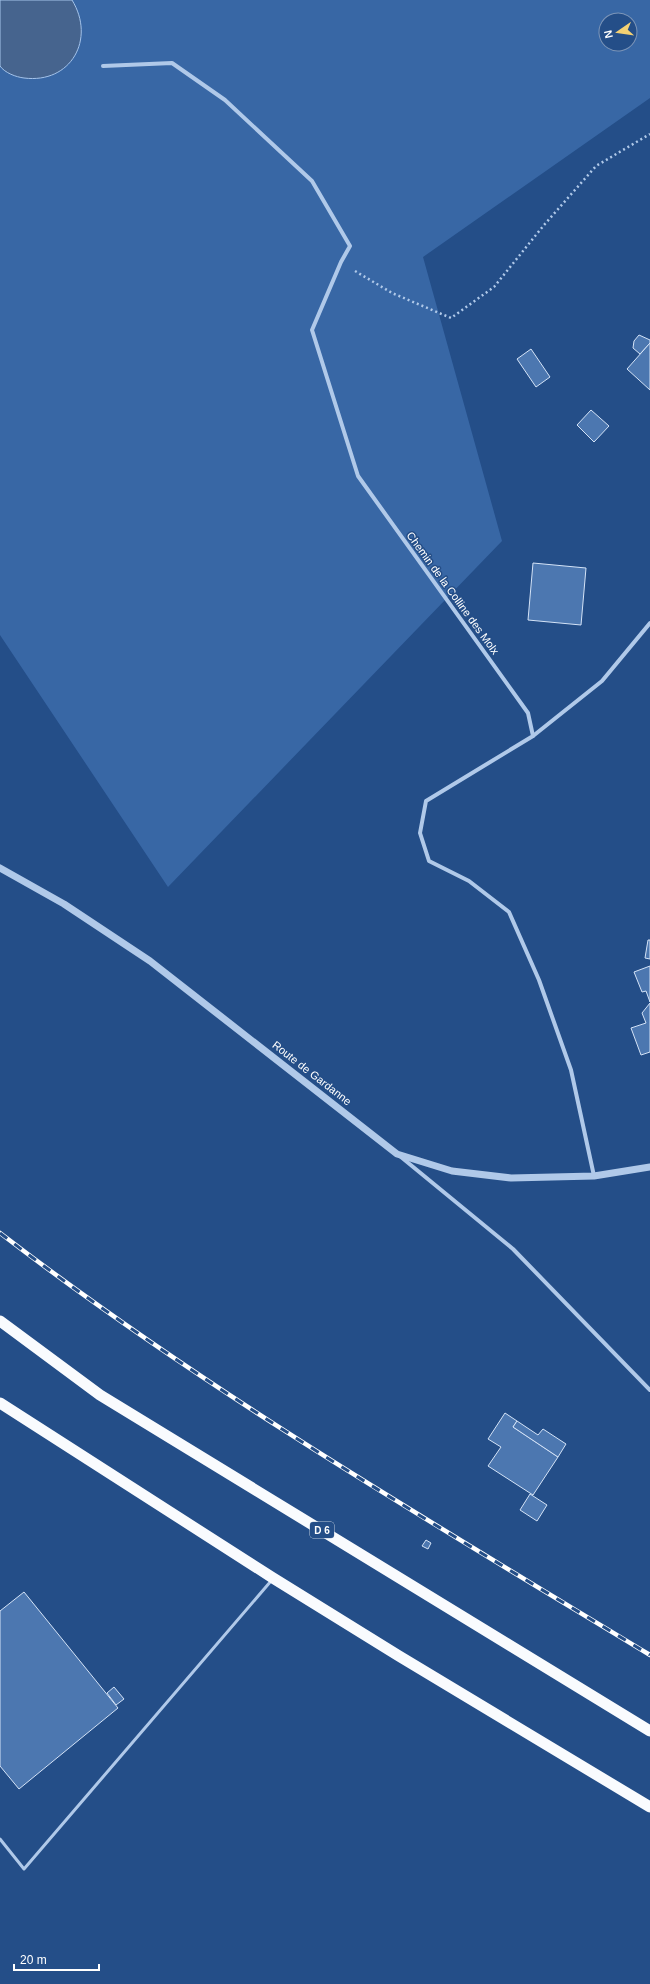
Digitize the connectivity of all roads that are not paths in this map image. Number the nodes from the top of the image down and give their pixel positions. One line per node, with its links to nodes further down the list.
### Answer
1 (103, 66): 3 (street, Chemin de la Colline des Molx)
2 (650, 623): 3 (street)
3 (533, 736): 7 (street)
4 (0, 868): 5 (street, Route de Gardanne)
5 (397, 1154): 7 (street, Route de Gardanne); 9 (street)
6 (650, 1167): 7 (street, Route de Gardanne)
7 (594, 1176)
8 (0, 1321): 12 (highway, D 6)
9 (650, 1390)
10 (0, 1402): 11 (highway)
11 (273, 1578): 13 (highway); 14 (lane)
12 (650, 1731)
13 (650, 1807)
14 (0, 1839)

